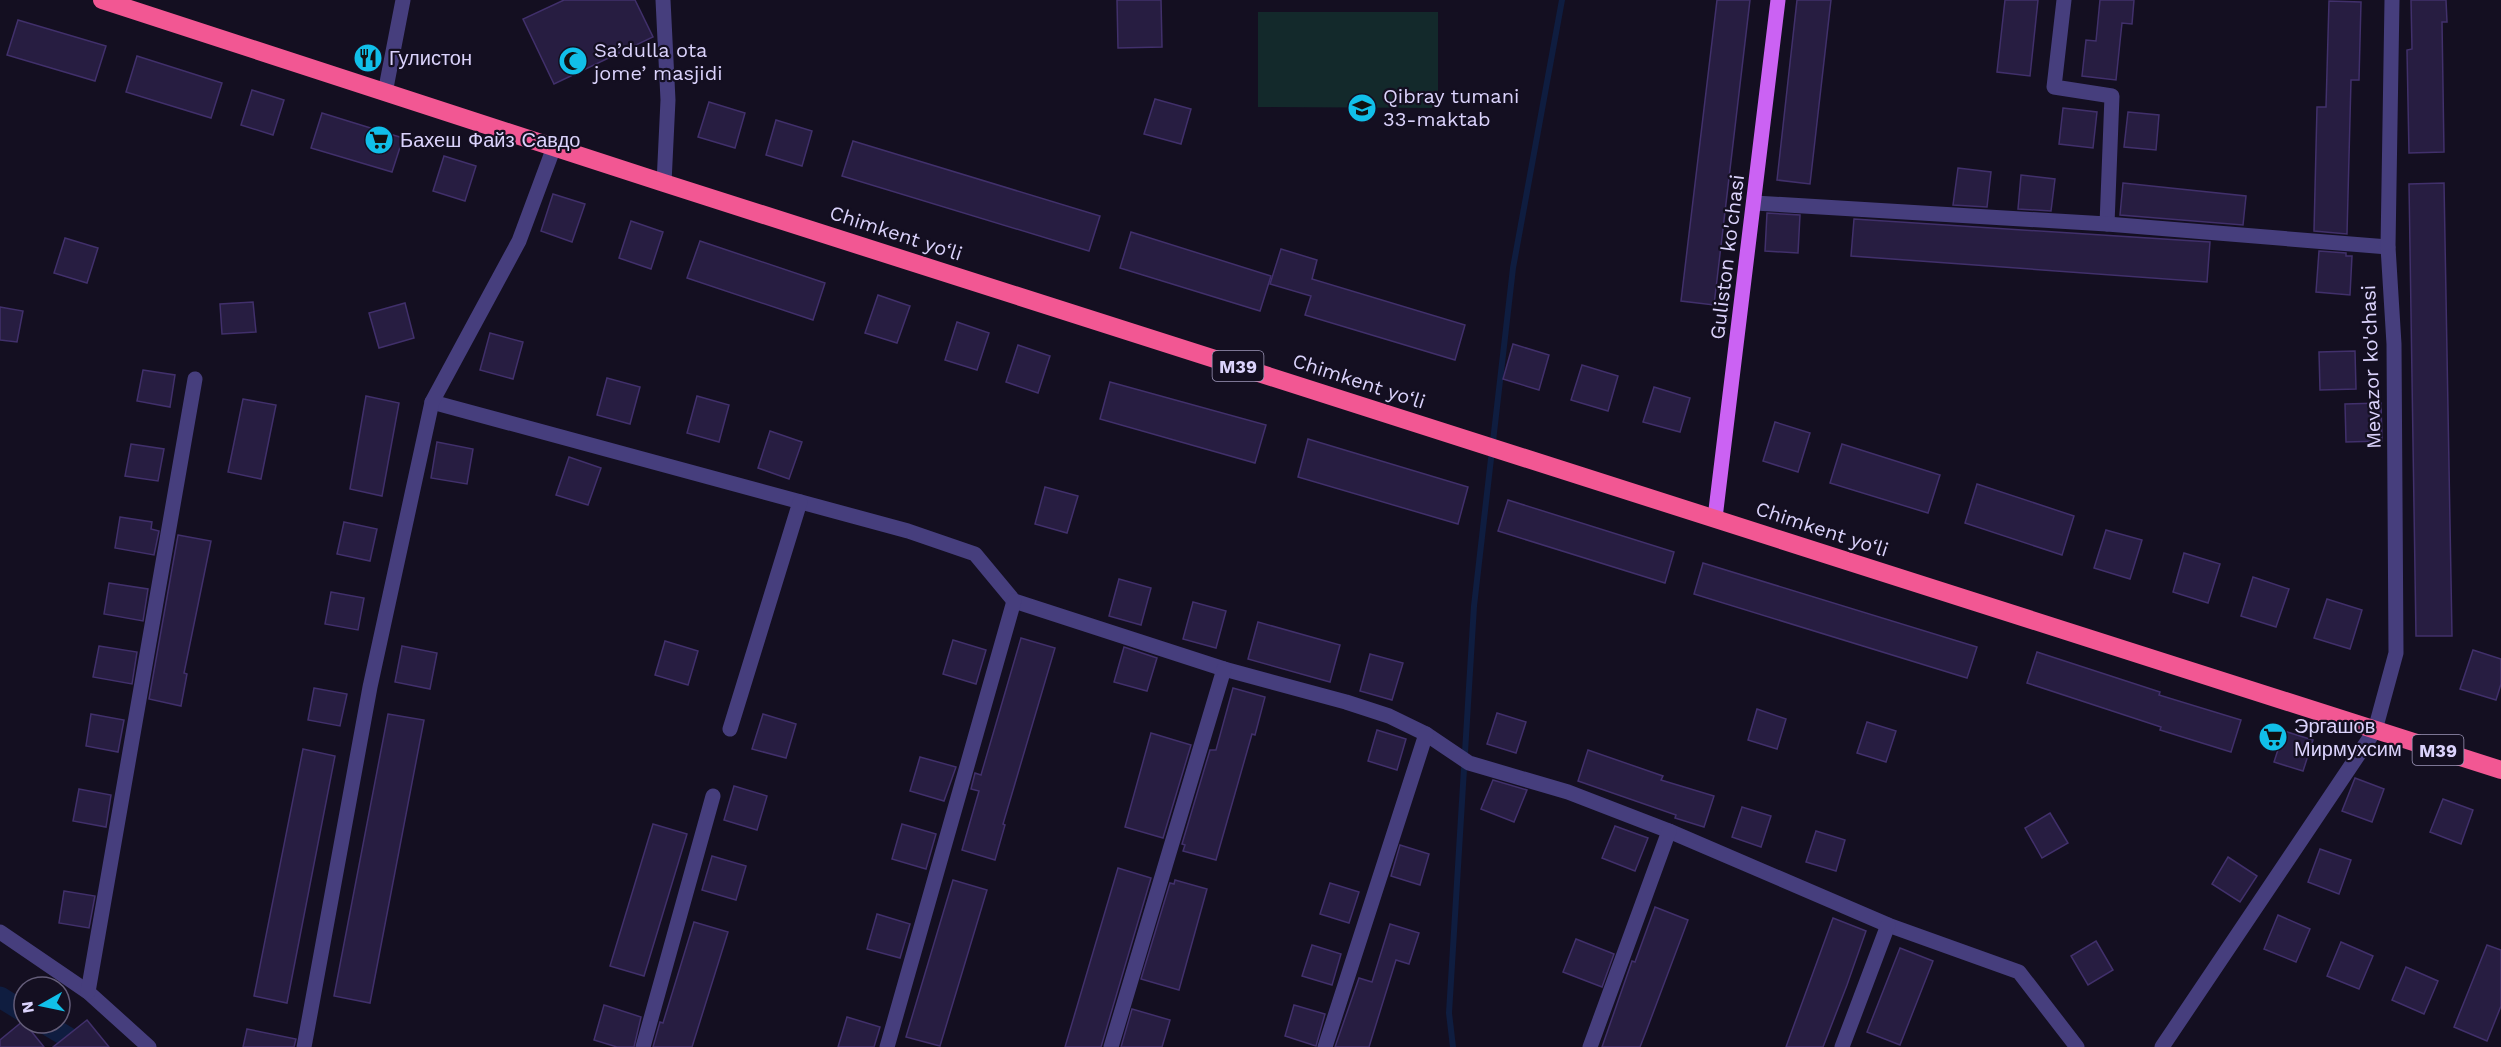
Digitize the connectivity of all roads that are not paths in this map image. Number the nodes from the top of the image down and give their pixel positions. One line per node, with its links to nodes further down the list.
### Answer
1 (102, 0): 7 (highway, Chimkent yo‘li / M39)
2 (404, 0): 7 (street)
3 (663, 0): 9 (street)
4 (1778, 0): 10 (main road, Guliston ko'chasi)
5 (2064, 0): 11 (street)
6 (2392, 0): 12 (street, Mevazor ko'chasi)
7 (385, 93): 8 (highway, Chimkent yo‘li / M39)
8 (554, 147): 9 (highway, Chimkent yo‘li / M39); 14 (street)
9 (664, 183): 16 (highway, Chimkent yo‘li / M39)
10 (1755, 202): 11 (street); 16 (main road, Guliston ko'chasi)
11 (2107, 224): 12 (street)
12 (2388, 248): 20 (street, Mevazor ko'chasi)
13 (195, 379): 27 (street)
14 (432, 402): 15 (street); 29 (street)
15 (800, 502): 17 (street); 19 (street)
16 (1715, 518): 20 (highway, Chimkent yo‘li / M39)
17 (1014, 600): 18 (street); 31 (street)
18 (1224, 669): 21 (street); 32 (street)
19 (730, 729)
20 (2375, 730): 22 (highway, Chimkent yo‘li / M39); 37 (street, Mevazor ko'chasi)
21 (1426, 734): 24 (street); 33 (street)
22 (2501, 770)
23 (713, 796): 30 (street)
24 (1668, 831): 25 (street); 34 (street)
25 (1888, 925): 35 (street); 36 (street)
26 (0, 932): 27 (street)
27 (88, 992): 28 (street)
28 (149, 1047)
29 (304, 1047)
30 (643, 1047)
31 (887, 1047)
32 (1112, 1047)
33 (1325, 1047)
34 (1590, 1047)
35 (1842, 1047)
36 (2077, 1047)
37 (2162, 1047)

